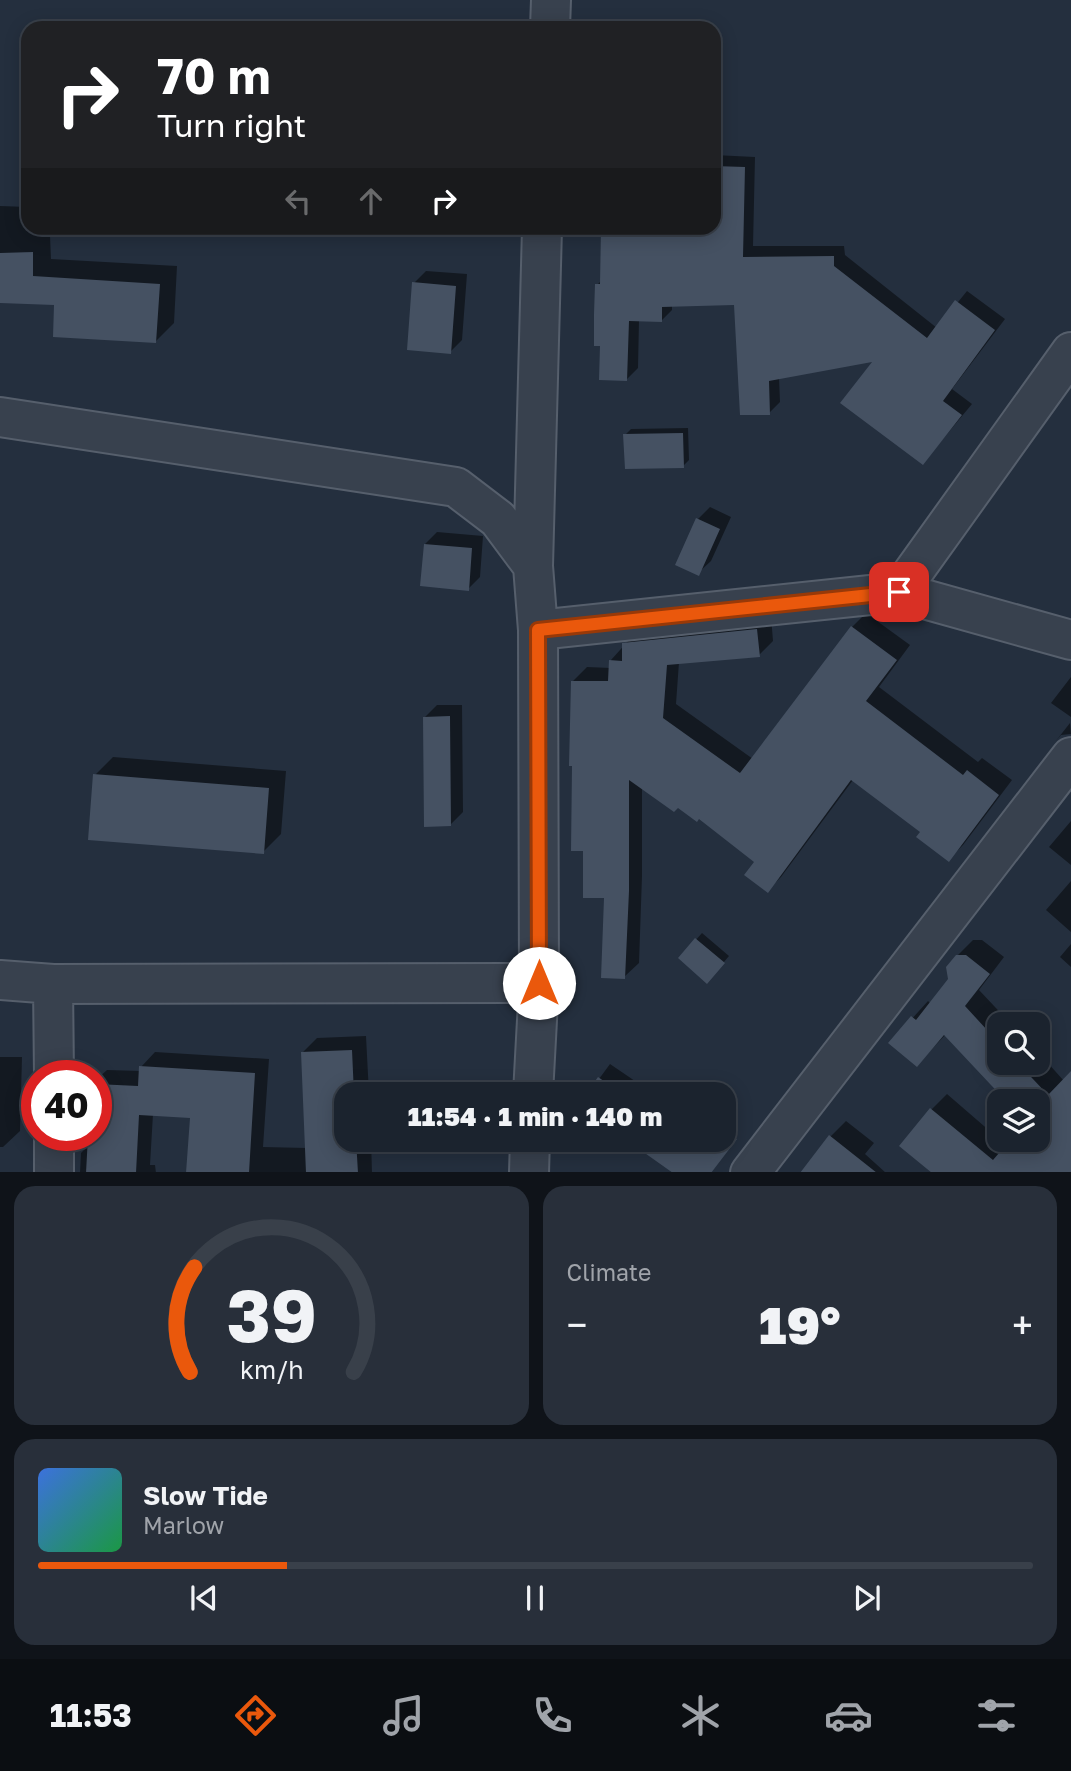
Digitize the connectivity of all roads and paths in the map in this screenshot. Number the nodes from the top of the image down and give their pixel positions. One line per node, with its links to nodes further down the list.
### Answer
1 (551, 0): 2 (street)
2 (550, 21)
3 (542, 235): 6 (street)
4 (1071, 352): 7 (street)
5 (0, 417): 6 (street)
6 (533, 566): 8 (street)
7 (899, 592): 8 (street); 9 (street)
8 (538, 630): 12 (street)
9 (1071, 640)
10 (1071, 757): 20 (street)
11 (0, 980): 13 (street)
12 (539, 983): 13 (street); 15 (street)
13 (53, 984): 14 (street)
14 (54, 1060)
15 (534, 1082)
16 (54, 1151): 18 (street)
17 (529, 1152): 19 (street)
18 (54, 1172)
19 (528, 1172)
20 (750, 1172)

